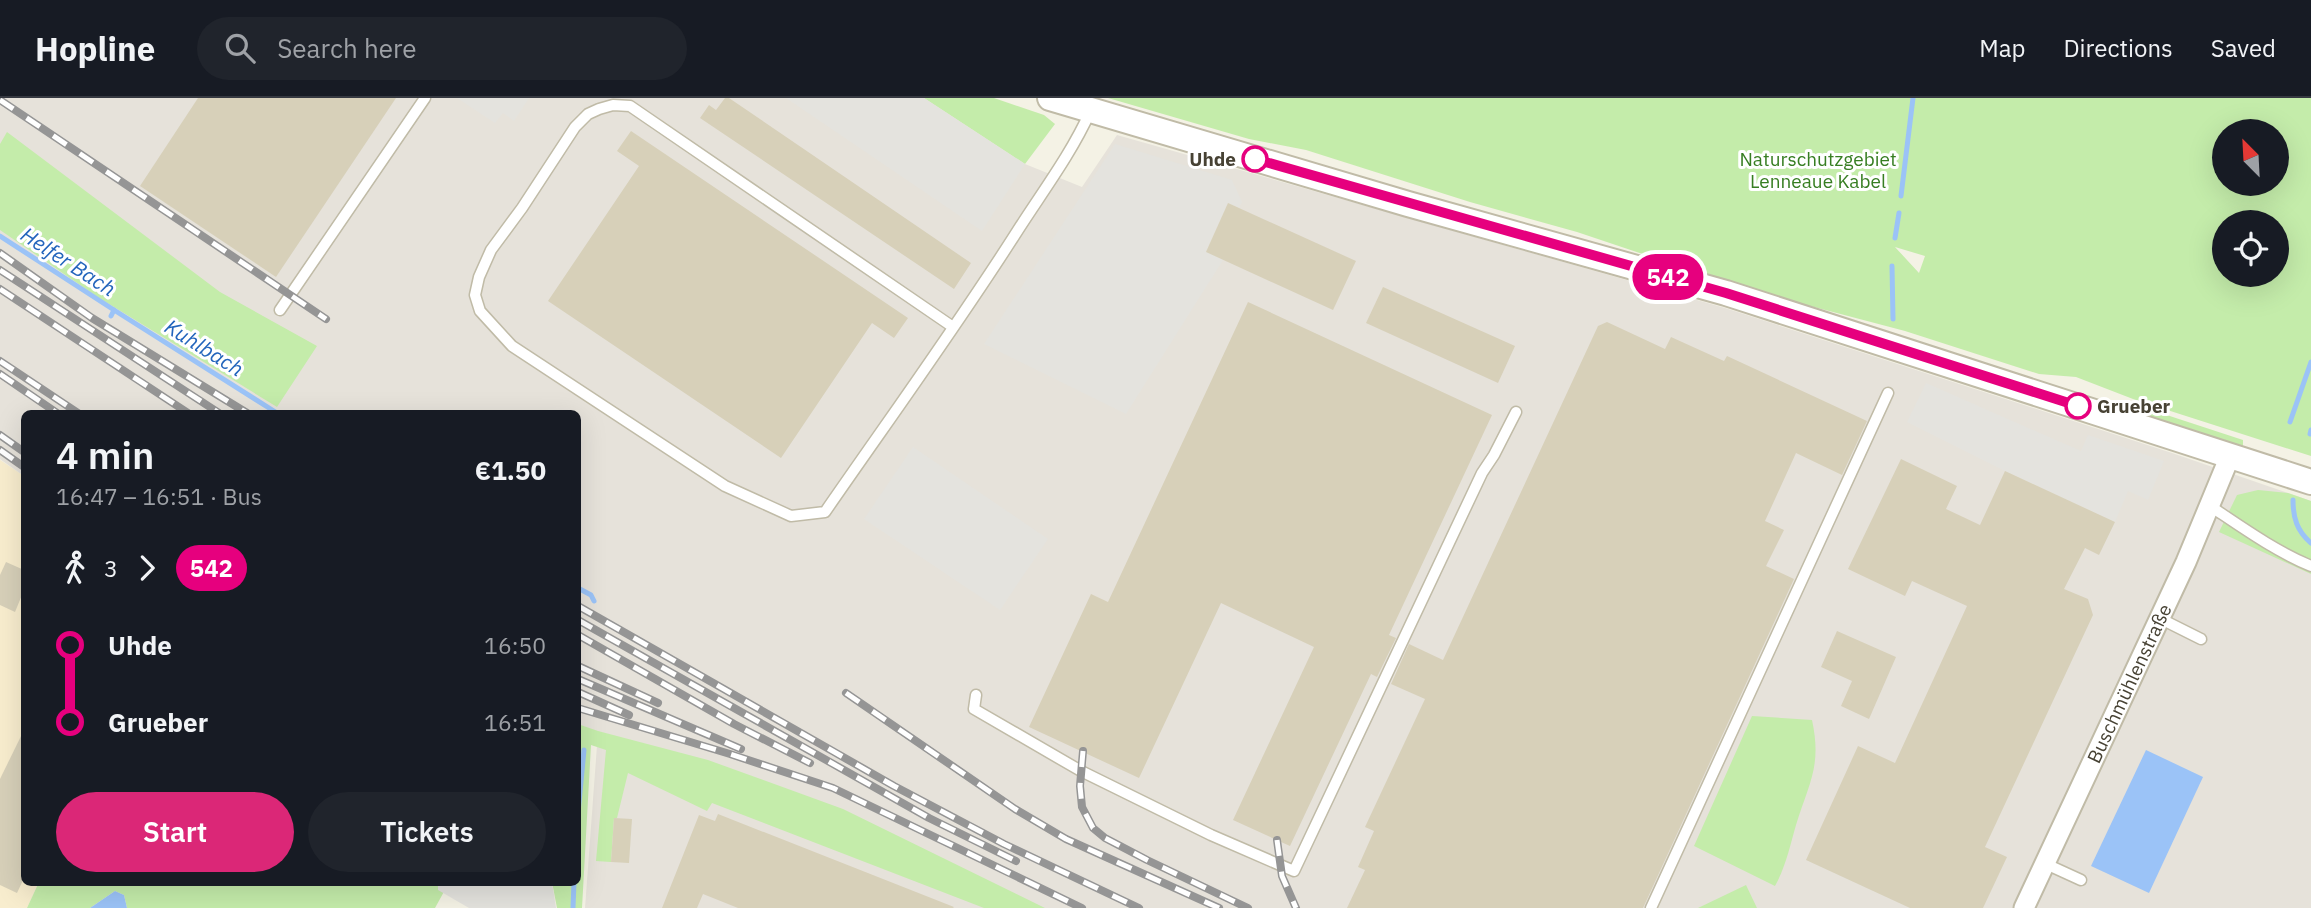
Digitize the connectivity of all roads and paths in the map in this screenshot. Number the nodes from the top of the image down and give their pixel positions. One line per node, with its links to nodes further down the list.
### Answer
1 (425, 98): 4 (lane)
2 (1050, 98): 3 (street)
3 (1090, 111): 5 (lane); 8 (street)
4 (280, 310)
5 (953, 327): 5 (lane)
6 (1888, 393): 17 (lane)
7 (1516, 412): 14 (lane)
8 (2230, 456): 9 (street); 10 (street, Buschmühlenstraße)
9 (2311, 482)
10 (2210, 506): 11 (lane); 12 (street, Buschmühlenstraße)
11 (2311, 566)
12 (2159, 618): 13 (lane); 15 (street, Buschmühlenstraße)
13 (2201, 639)
14 (976, 695)
15 (2046, 864): 16 (lane); 18 (street, Buschmühlenstraße)
16 (2081, 880)
17 (1651, 908)
18 (2024, 908)

